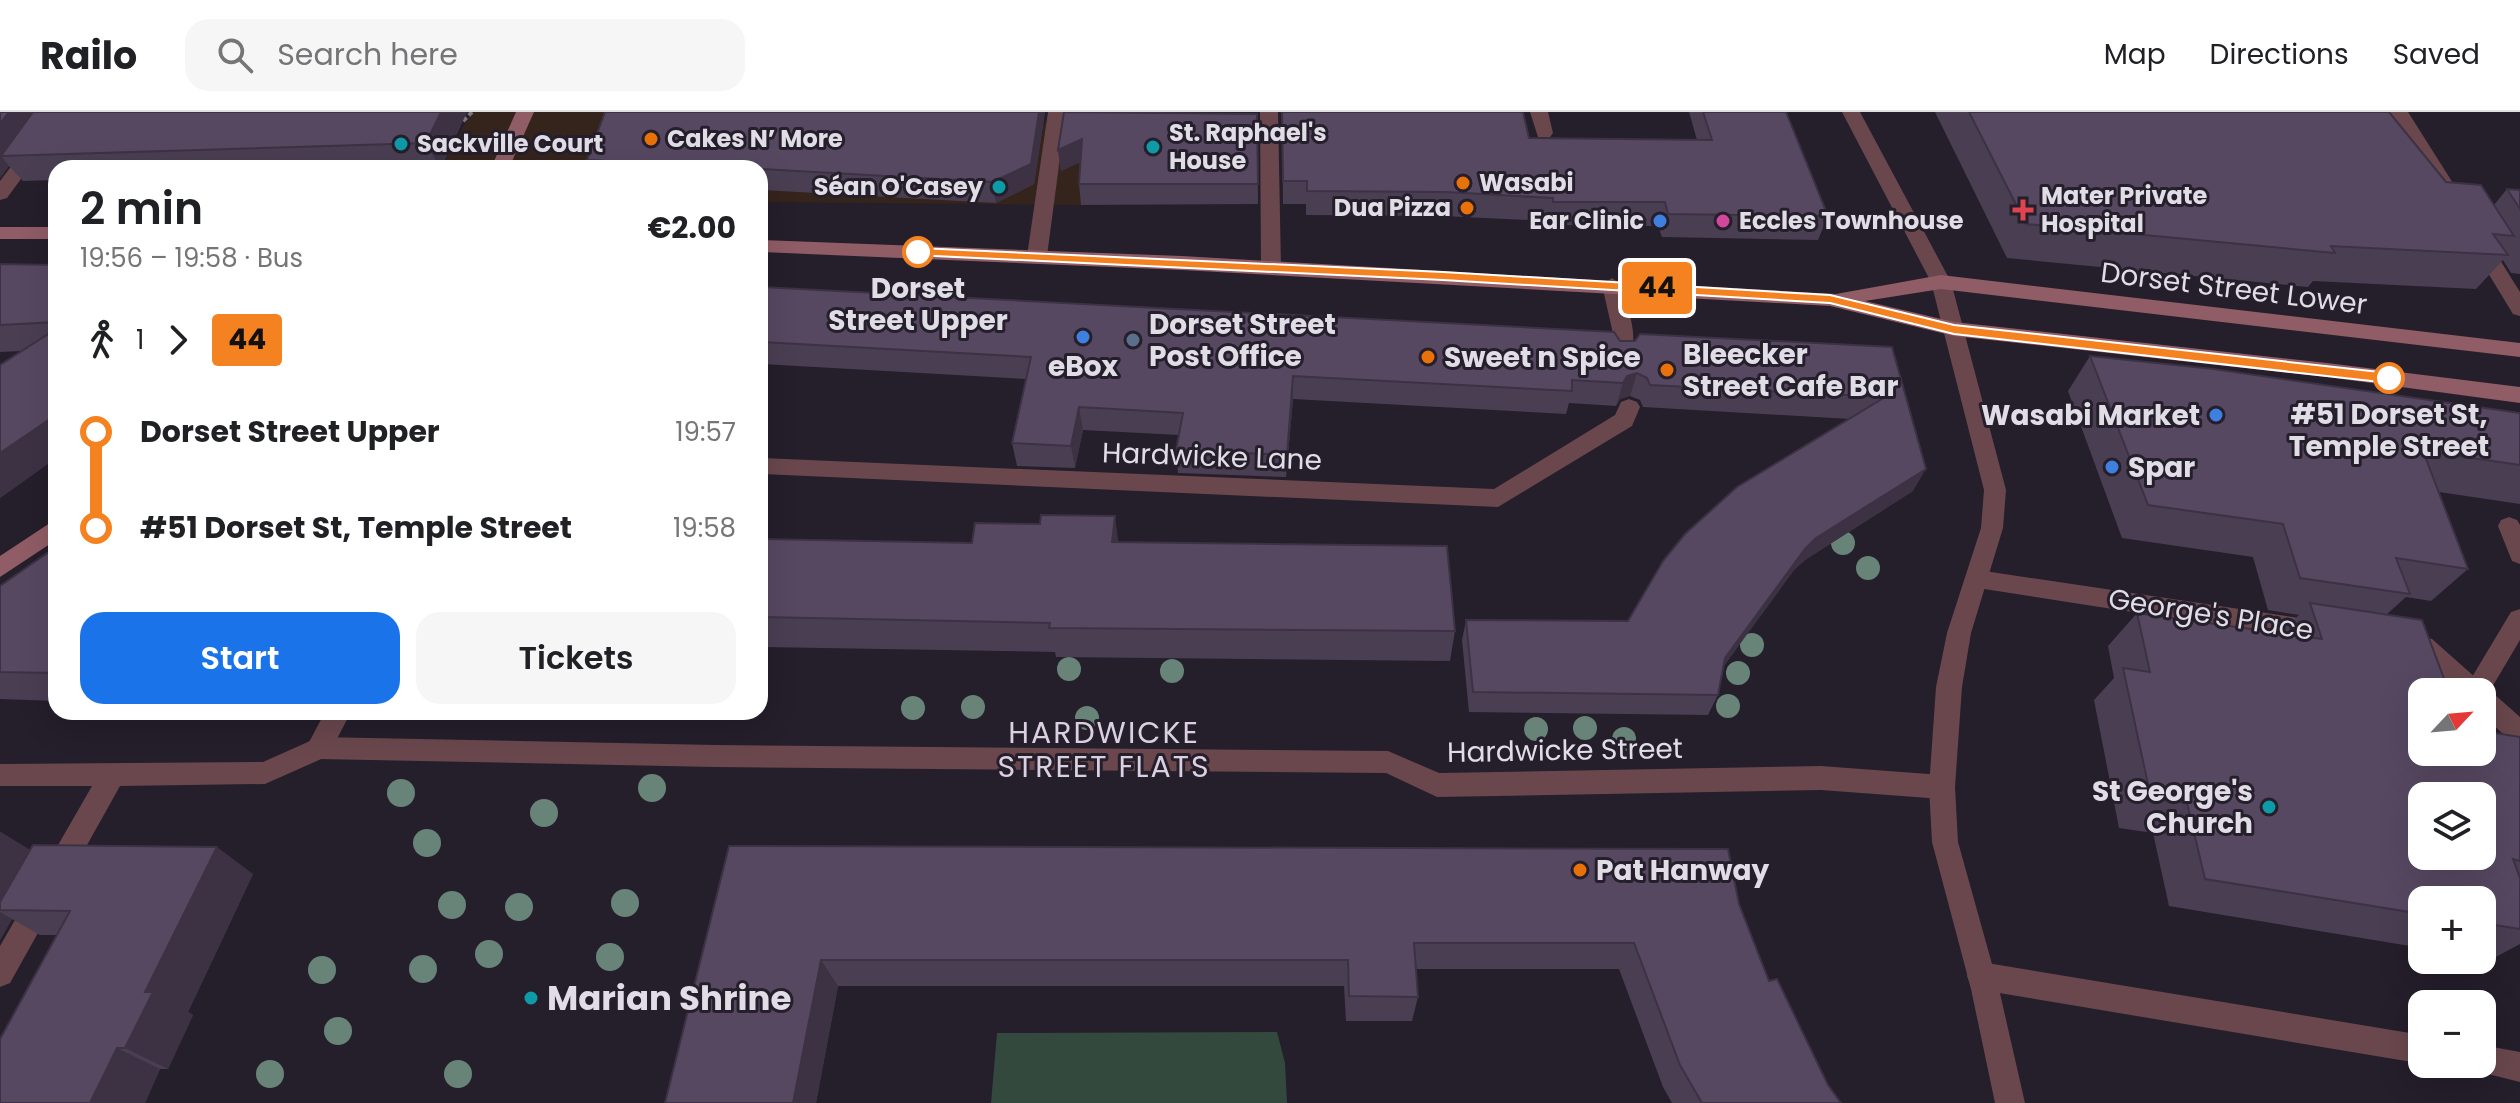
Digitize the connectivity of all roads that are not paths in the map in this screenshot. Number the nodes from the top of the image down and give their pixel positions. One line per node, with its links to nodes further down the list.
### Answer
1 (61, 112): 11 (street)
2 (525, 112): 10 (main road)
3 (1057, 112): 15 (street)
4 (1269, 112): 16 (street)
5 (1539, 112): 9 (street)
6 (1851, 112): 17 (street)
7 (2403, 120): 8 (street); 20 (street)
8 (2381, 126)
9 (1544, 133)
10 (504, 160)
11 (0, 194)
12 (0, 233): 13 (main road)
13 (48, 233)
14 (768, 246): 15 (main road)
15 (1037, 256): 16 (main road)
16 (1271, 268): 18 (main road)
17 (1941, 282): 19 (main road); 21 (street); 22 (main road, Dorset Street Lower)
18 (1612, 285): 19 (main road); 23 (street)
19 (1830, 299): 21 (main road)
20 (2520, 309)
21 (1954, 329): 24 (main road); 31 (street)
22 (2520, 350)
23 (1621, 356)
24 (2520, 395)
25 (1626, 414): 26 (street, Hardwicke Lane)
26 (768, 466)
27 (2509, 526): 29 (street)
28 (48, 534): 30 (main road)
29 (2520, 555)
30 (0, 568)
31 (1978, 579): 33 (street, George's Place); 43 (street)
32 (2520, 619): 36 (street)
33 (2345, 635)
34 (2392, 642): 35 (street)
35 (2459, 678)
36 (2484, 678)
37 (2496, 712): 39 (street)
38 (334, 720): 40 (street)
39 (2520, 733)
40 (319, 748): 42 (street, Hardwicke Street); 43 (street, Hardwicke Street)
41 (0, 775): 42 (street, Hardwicke Street)
42 (112, 775): 44 (street)
43 (1942, 787): 45 (street)
44 (0, 973)
45 (1981, 976): 46 (street); 49 (street)
46 (2408, 1048)
47 (2496, 1063): 48 (street)
48 (2520, 1067)
49 (2010, 1103)

